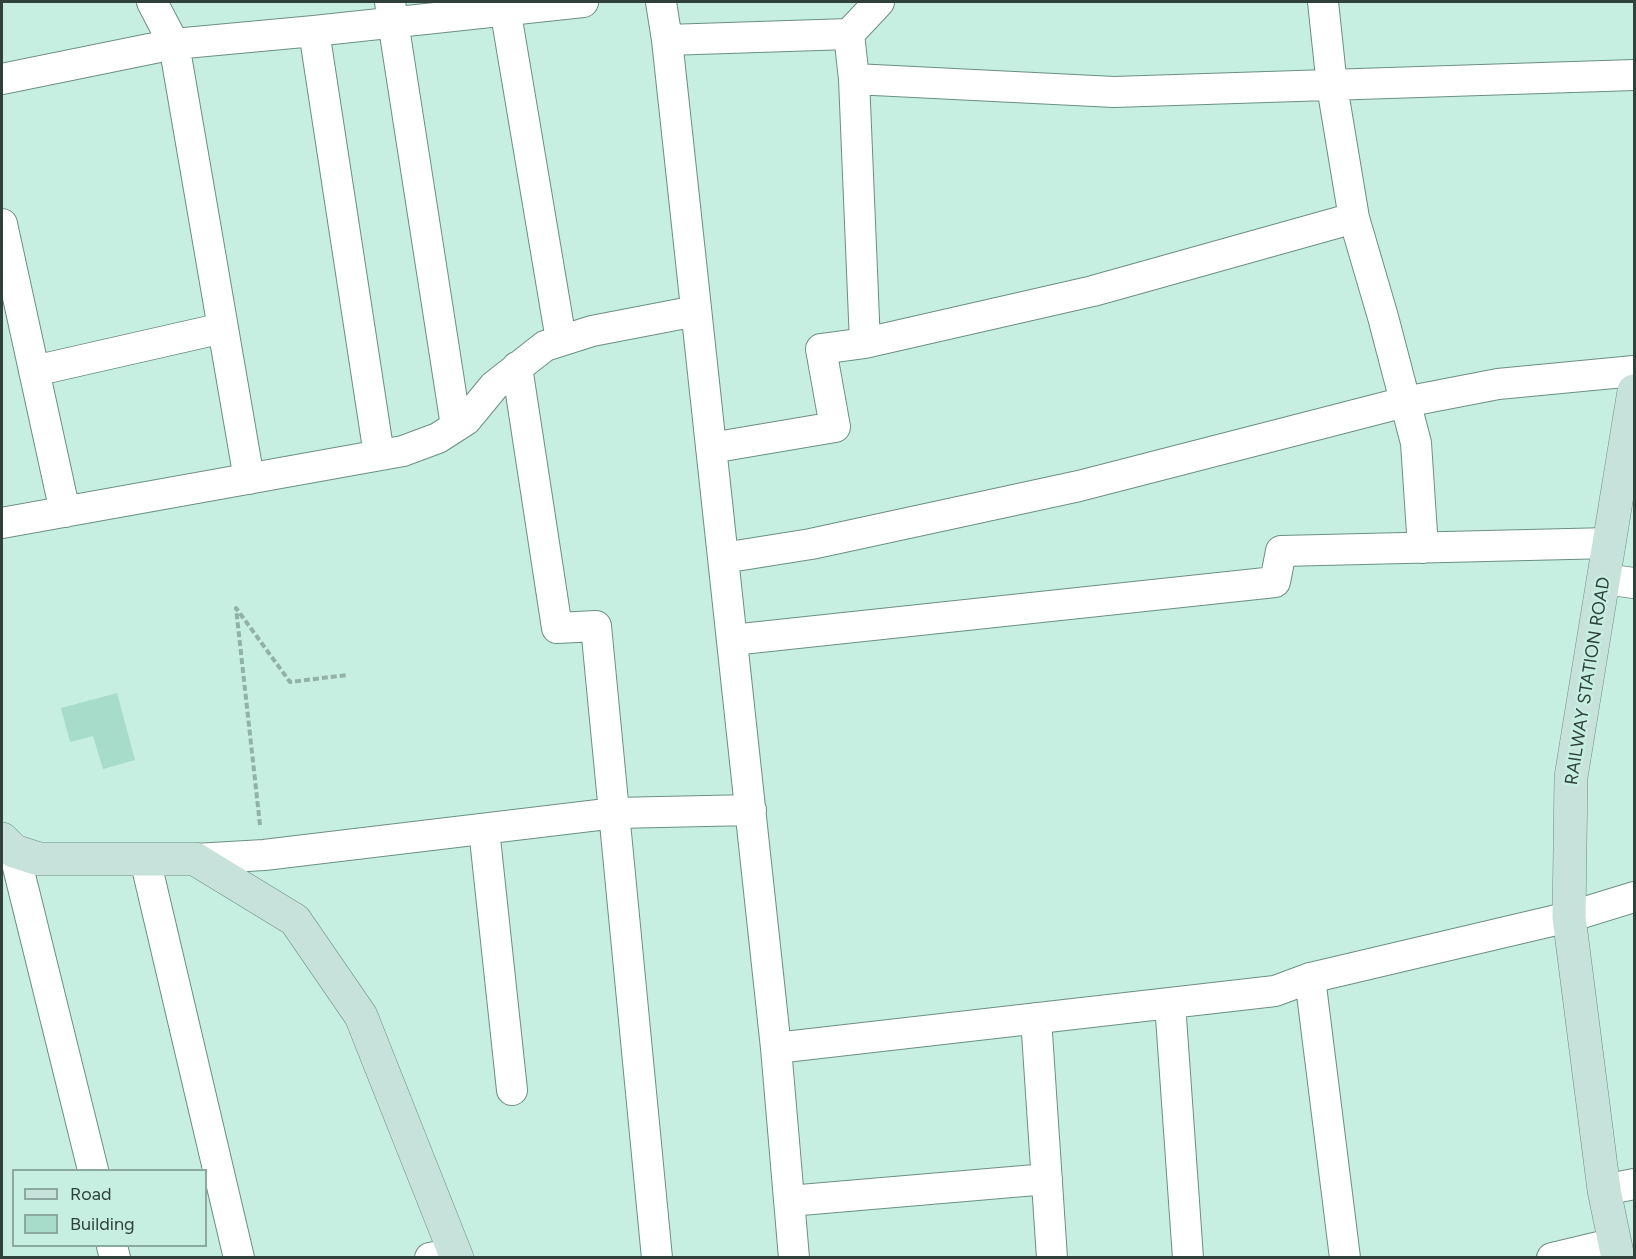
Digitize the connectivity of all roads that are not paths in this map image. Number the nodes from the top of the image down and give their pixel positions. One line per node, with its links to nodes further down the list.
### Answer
1 (152, 2): 11 (street)
2 (583, 2): 6 (street)
3 (661, 2): 10 (street)
4 (879, 2): 9 (street)
5 (1323, 2): 15 (street)
6 (504, 6): 7 (street); 20 (street)
7 (392, 12): 8 (street); 27 (street)
8 (314, 31): 11 (street); 29 (street)
9 (849, 34): 10 (street); 13 (street)
10 (667, 40): 18 (street)
11 (174, 44): 14 (street); 19 (street)
12 (1635, 75): 15 (street)
13 (854, 79): 15 (street); 21 (street)
14 (2, 80)
15 (1332, 86): 16 (street)
16 (1354, 218): 21 (street); 26 (street)
17 (2, 224): 23 (street)
18 (696, 311): 20 (street); 28 (street)
19 (223, 328): 23 (street); 30 (street)
20 (561, 340): 22 (street)
21 (865, 343): 28 (street)
22 (517, 367): 27 (street); 39 (street)
23 (34, 371): 31 (street)
24 (1635, 371): 26 (street)
25 (1635, 391): 33 (street, RAILWAY STATION ROAD)
26 (1405, 402): 34 (street); 35 (street)
27 (456, 426): 29 (street)
28 (711, 448): 35 (street)
29 (379, 455): 30 (street)
30 (249, 479): 31 (street)
31 (65, 512): 32 (street)
32 (2, 523)
33 (1610, 543): 34 (street); 36 (street, RAILWAY STATION ROAD)
34 (1423, 548): 37 (street)
35 (723, 558): 37 (street)
36 (1619, 581): 45 (street, RAILWAY STATION ROAD)
37 (732, 640): 38 (street)
38 (751, 810): 39 (street); 49 (street)
39 (615, 813): 40 (street); 58 (street)
40 (484, 829): 43 (street); 50 (street)
41 (8, 845): 42 (street); 51 (street)
42 (145, 859): 43 (street); 57 (street)
43 (195, 859): 56 (street)
44 (1635, 897): 45 (street)
45 (1569, 917): 46 (street); 53 (street, RAILWAY STATION ROAD)
46 (1310, 978): 47 (street); 62 (street)
47 (1170, 1003): 48 (street); 61 (street)
48 (1036, 1018): 49 (street); 52 (street)
49 (776, 1048): 54 (street)
50 (512, 1090)
51 (93, 1169)
52 (1047, 1179): 54 (street); 60 (street)
53 (1619, 1187): 55 (street, RAILWAY STATION ROAD)
54 (789, 1201): 59 (street)
55 (1616, 1250): 63 (street)
56 (447, 1256)
57 (239, 1257)
58 (657, 1257)
59 (794, 1257)
60 (1052, 1257)
61 (1188, 1257)
62 (1345, 1257)
63 (1552, 1257)

